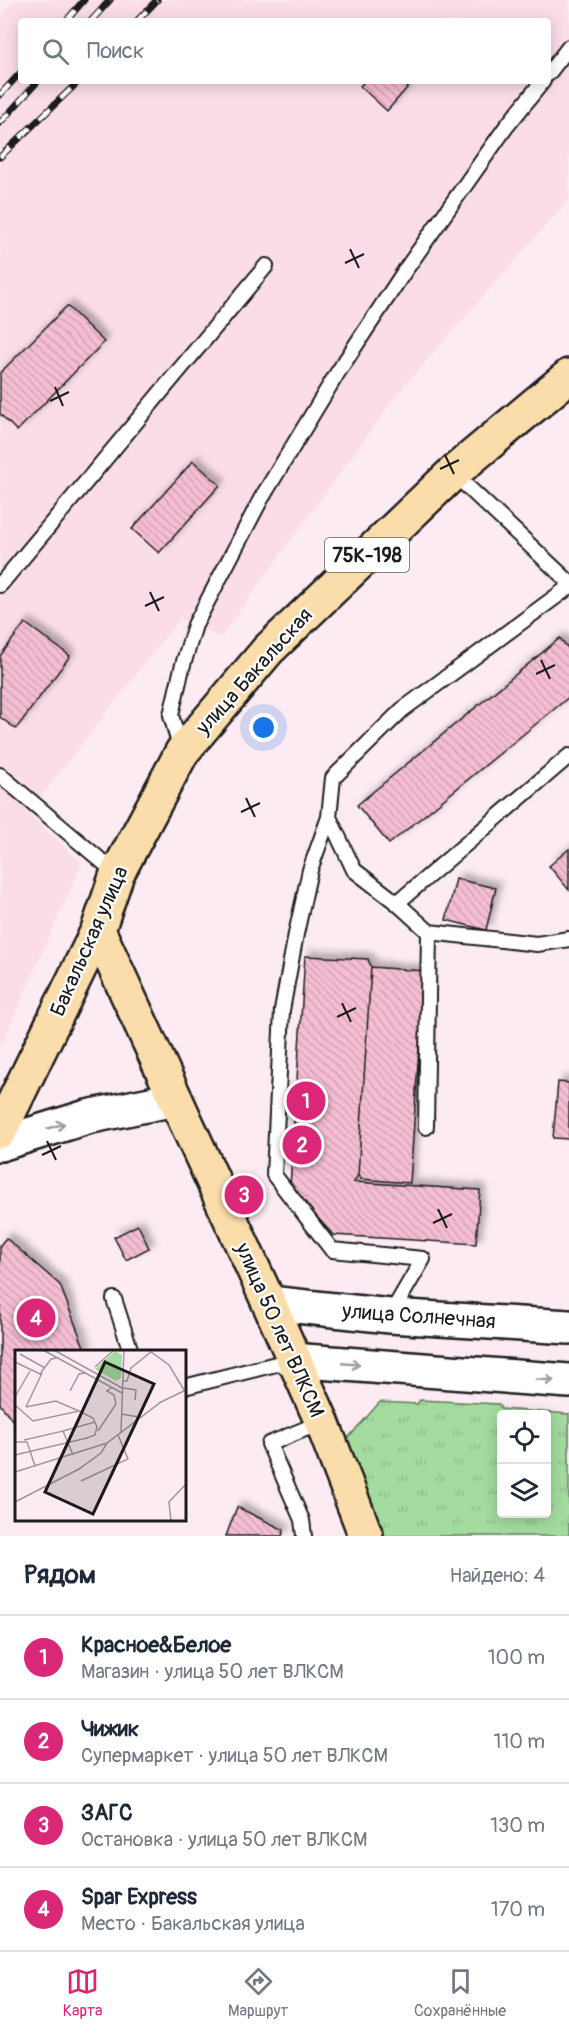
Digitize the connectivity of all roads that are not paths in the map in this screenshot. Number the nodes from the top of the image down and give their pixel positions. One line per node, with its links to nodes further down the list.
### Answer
1 (569, 47): 2 (lane)
2 (551, 70)
3 (541, 84): 9 (lane)
4 (266, 266): 7 (lane)
5 (569, 376): 6 (main road, улица Бакальская / 75К-198)
6 (453, 473): 8 (lane); 9 (main road, улица Бакальская / 75К-198)
7 (0, 585)
8 (569, 585): 12 (lane)
9 (182, 752): 13 (main road, Бакальская улица / 75К-198)
10 (569, 756): 14 (lane)
11 (0, 775): 13 (lane)
12 (329, 817): 14 (lane); 24 (lane)
13 (117, 874): 15 (main road, Бакальская улица / 75К-198)
14 (397, 903): 16 (lane)
15 (98, 930): 18 (main road, улица 50 лет ВЛКСМ); 20 (main road, Бакальская улица / 75К-198)
16 (429, 932): 17 (lane); 19 (lane)
17 (569, 939)
18 (175, 1099): 21 (main road, one-way to 18); 23 (main road, улица 50 лет ВЛКСМ)
19 (426, 1126)
20 (0, 1131)
21 (0, 1144)
22 (114, 1299): 26 (lane)
23 (269, 1303): 24 (main road, улица Солнечная); 27 (main road, улица 50 лет ВЛКСМ)
24 (390, 1316): 25 (main road, улица Солнечная)
25 (569, 1327)
26 (131, 1350)
27 (292, 1360): 28 (main road, one-way to 28); 29 (lane); 30 (main road, улица 50 лет ВЛКСМ)
28 (569, 1381)
29 (186, 1386)
30 (322, 1422): 31 (lane); 32 (main road, улица 50 лет ВЛКСМ)
31 (304, 1536)
32 (366, 1536)

